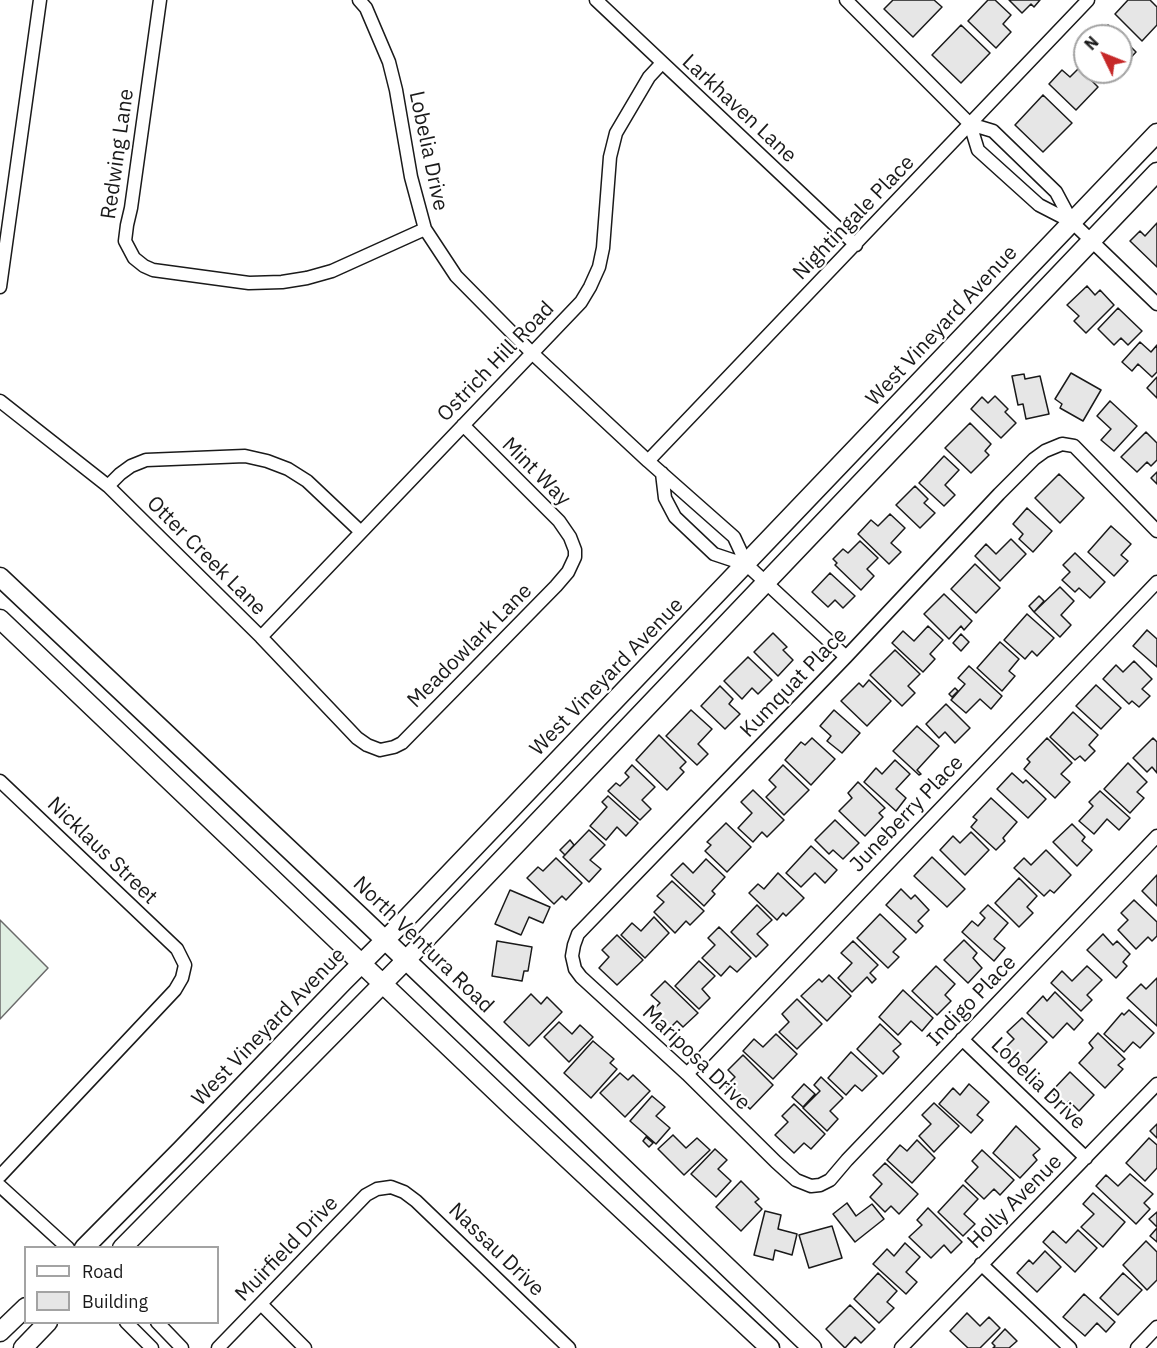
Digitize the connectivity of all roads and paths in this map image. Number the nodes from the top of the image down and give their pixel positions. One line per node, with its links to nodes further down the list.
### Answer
1 (40, 0): 15 (street)
2 (160, 0): 12 (street, Redwing Lane)
3 (596, 0): 7 (street, Larkhaven Lane)
4 (1088, 0): 8 (street, Nightingale Place)
5 (850, 1): 8 (street)
6 (366, 3): 12 (street, Lobelia Drive)
7 (662, 63): 14 (street, Larkhaven Lane); 18 (street, Ostrich Hill Road)
8 (970, 124): 11 (street); 11 (street); 14 (street, Nightingale Place)
9 (1157, 133): 11 (main road, West Vineyard Avenue)
10 (1157, 172): 13 (main road)
11 (1072, 222): 13 (street); 27 (main road, West Vineyard Avenue)
12 (425, 229): 18 (street, Lobelia Drive)
13 (1092, 241): 17 (street); 30 (main road)
14 (855, 245): 21 (street, Nightingale Place)
15 (1, 272): 16 (street)
16 (0, 287)
17 (1157, 304)
18 (532, 353): 20 (street, Ostrich Hill Road); 21 (street, Lobelia Drive)
19 (0, 401): 23 (street, Otter Creek Lane)
20 (463, 425): 25 (street, Ostrich Hill Road); 26 (street, Mint Way)
21 (648, 461): 22 (street, Lobelia Drive)
22 (662, 473): 27 (street, Lobelia Drive); 27 (street, Lobelia Drive)
23 (108, 486): 25 (street); 32 (street, Otter Creek Lane)
24 (1157, 531): 33 (street, Kumquat Place)
25 (361, 532): 32 (street, Ostrich Hill Road)
26 (575, 550): 34 (street, Meadowlark Lane)
27 (747, 565): 30 (street, Lobelia Drive); 37 (main road, West Vineyard Avenue)
28 (0, 577): 37 (main road, North Ventura Road)
29 (1157, 582): 43 (street, Juneberry Place)
30 (766, 583): 33 (street, Lobelia Drive); 39 (main road)
31 (0, 619): 40 (main road)
32 (261, 637): 34 (street, Otter Creek Lane)
33 (846, 657): 38 (street, Kumquat Place)
34 (375, 748)
35 (0, 781): 46 (street, Nicklaus Street)
36 (1157, 836): 42 (street, Indigo Place)
37 (386, 940): 39 (main road, North Ventura Road); 40 (main road, West Vineyard Avenue)
38 (574, 945): 43 (street, Mariposa Drive)
39 (406, 960): 41 (main road); 68 (main road, North Ventura Road)
40 (362, 963): 41 (main road); 51 (main road, West Vineyard Avenue)
41 (383, 984): 52 (main road); 67 (main road)
42 (962, 1039): 45 (street, Lobelia Drive); 48 (street, Indigo Place)
43 (687, 1074): 48 (street, Mariposa Drive)
44 (1157, 1084): 45 (street, Holly Avenue)
45 (1086, 1158): 53 (street, Holly Avenue)
46 (0, 1176)
47 (0, 1186): 50 (street)
48 (811, 1186)
49 (391, 1187): 54 (street, Muirfield Drive); 66 (street, Nassau Drive)
50 (66, 1246)
51 (86, 1246)
52 (124, 1246)
53 (981, 1264): 69 (street, Holly Avenue); 70 (street)
54 (261, 1304): 64 (street, Muirfield Drive); 65 (street)
55 (24, 1308): 60 (main road)
56 (47, 1324): 61 (main road)
57 (127, 1324): 62 (street)
58 (158, 1324): 63 (street)
59 (1157, 1327): 71 (street)
60 (0, 1332)
61 (22, 1348)
62 (152, 1348)
63 (182, 1348)
64 (218, 1348)
65 (305, 1348)
66 (569, 1348)
67 (770, 1348)
68 (812, 1348)
69 (901, 1348)
70 (1070, 1348)
71 (1137, 1348)

